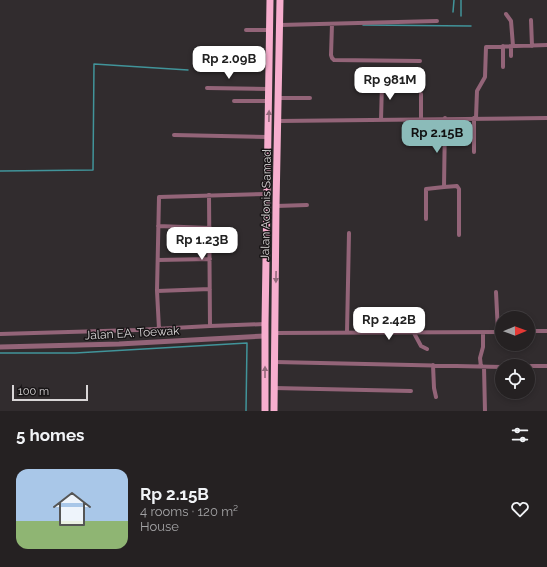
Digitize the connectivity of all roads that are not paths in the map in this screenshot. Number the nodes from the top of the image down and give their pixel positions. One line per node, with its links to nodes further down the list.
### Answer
1 (270, 0): 9 (highway)
2 (280, 0): 7 (highway, Jalan Adonis Samad)
3 (506, 14): 12 (street)
4 (532, 20): 13 (street)
5 (437, 21): 6 (street)
6 (332, 24): 7 (street); 15 (street)
7 (280, 25): 21 (highway, Jalan Adonis Samad)
8 (247, 30): 9 (street)
9 (270, 30): 19 (highway)
10 (547, 45): 13 (street)
11 (503, 46): 12 (street); 16 (street); 27 (street)
12 (512, 46): 13 (street); 14 (street)
13 (532, 46)
14 (511, 56)
15 (420, 61)
16 (503, 67)
17 (382, 83): 29 (street)
18 (207, 88): 19 (street)
19 (269, 89): 24 (highway)
20 (421, 94): 25 (street)
21 (278, 98): 22 (street); 30 (highway, Jalan Adonis Samad)
22 (310, 98)
23 (234, 101): 24 (street)
24 (269, 101): 32 (highway, one-way to 24)
25 (421, 118): 26 (street); 29 (street)
26 (445, 118): 27 (street); 34 (street)
27 (475, 118): 28 (street); 33 (street)
28 (547, 118)
29 (382, 120): 30 (street)
30 (278, 121): 38 (highway, Jalan Adonis Samad)
31 (174, 135): 32 (street)
32 (265, 137): 35 (highway)
33 (474, 152)
34 (444, 187): 39 (street); 43 (street)
35 (264, 194): 36 (street); 50 (highway)
36 (209, 195): 40 (street); 41 (street)
37 (307, 205): 38 (street)
38 (276, 206): 56 (highway, Jalan Adonis Samad, one-way to 56)
39 (426, 219)
40 (158, 226): 41 (street); 45 (street)
41 (210, 228): 44 (street)
42 (349, 233): 57 (street)
43 (459, 235)
44 (210, 259): 45 (street); 46 (street)
45 (158, 260): 47 (street)
46 (210, 289): 47 (street); 51 (street)
47 (158, 291): 52 (street)
48 (496, 292): 49 (street)
49 (498, 311)
50 (265, 324): 51 (street); 61 (highway)
51 (210, 326): 52 (street)
52 (159, 329): 60 (street)
53 (547, 331): 55 (street)
54 (495, 332): 59 (street)
55 (535, 332)
56 (275, 333): 57 (street); 64 (highway, Jalan Adonis Samad)
57 (347, 333): 58 (street)
58 (414, 333): 59 (street); 63 (street)
59 (483, 333): 68 (street)
60 (0, 334)
61 (265, 336): 62 (street, Jalan EA. Toewak); 73 (highway, one-way to 61)
62 (0, 347)
63 (427, 349)
64 (275, 362): 65 (street); 70 (highway, Jalan Adonis Samad)
65 (433, 365): 68 (street); 72 (street)
66 (535, 366): 67 (street)
67 (547, 366)
68 (482, 367): 69 (street); 75 (street)
69 (495, 367)
70 (274, 388): 71 (street); 74 (highway, Jalan Adonis Samad)
71 (411, 392)
72 (436, 397)
73 (265, 408): 74 (highway)
74 (274, 408)
75 (485, 411)

